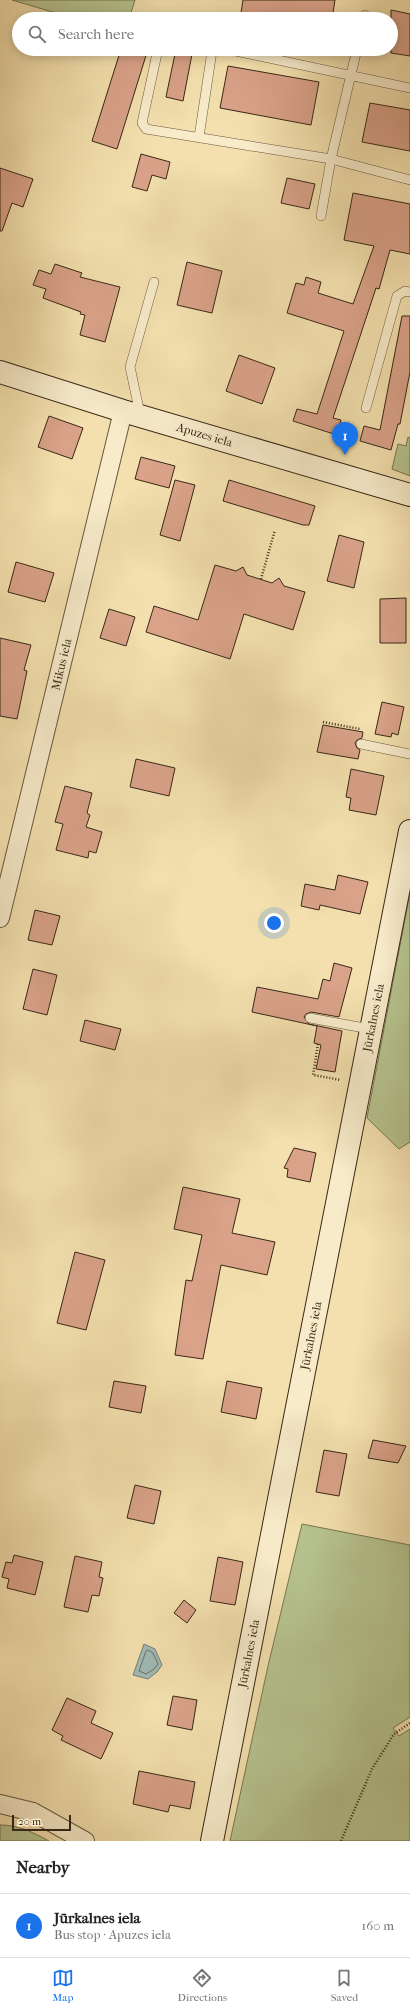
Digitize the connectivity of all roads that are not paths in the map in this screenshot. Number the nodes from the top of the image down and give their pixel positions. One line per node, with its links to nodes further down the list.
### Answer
1 (156, 56): 7 (lane)
2 (211, 56): 7 (lane)
3 (261, 56): 5 (lane)
4 (355, 56): 5 (lane)
5 (351, 74): 6 (lane); 8 (lane)
6 (410, 88)
7 (199, 137): 8 (lane)
8 (331, 159): 9 (lane); 10 (lane)
9 (410, 180)
10 (321, 216)
11 (154, 282): 15 (lane)
12 (410, 292): 14 (lane)
13 (0, 372): 15 (street, Apuzes iela)
14 (366, 408)
15 (132, 414): 16 (street, Apuzes iela); 20 (street, Mikus iela)
16 (410, 495)
17 (361, 744): 18 (lane)
18 (410, 754)
19 (410, 831): 22 (street, Jūrkalnes iela)
20 (0, 918)
21 (310, 1018): 22 (lane)
22 (370, 1030): 25 (street, Jūrkalnes iela)
23 (0, 1804): 24 (street)
24 (85, 1841)
25 (212, 1841)

